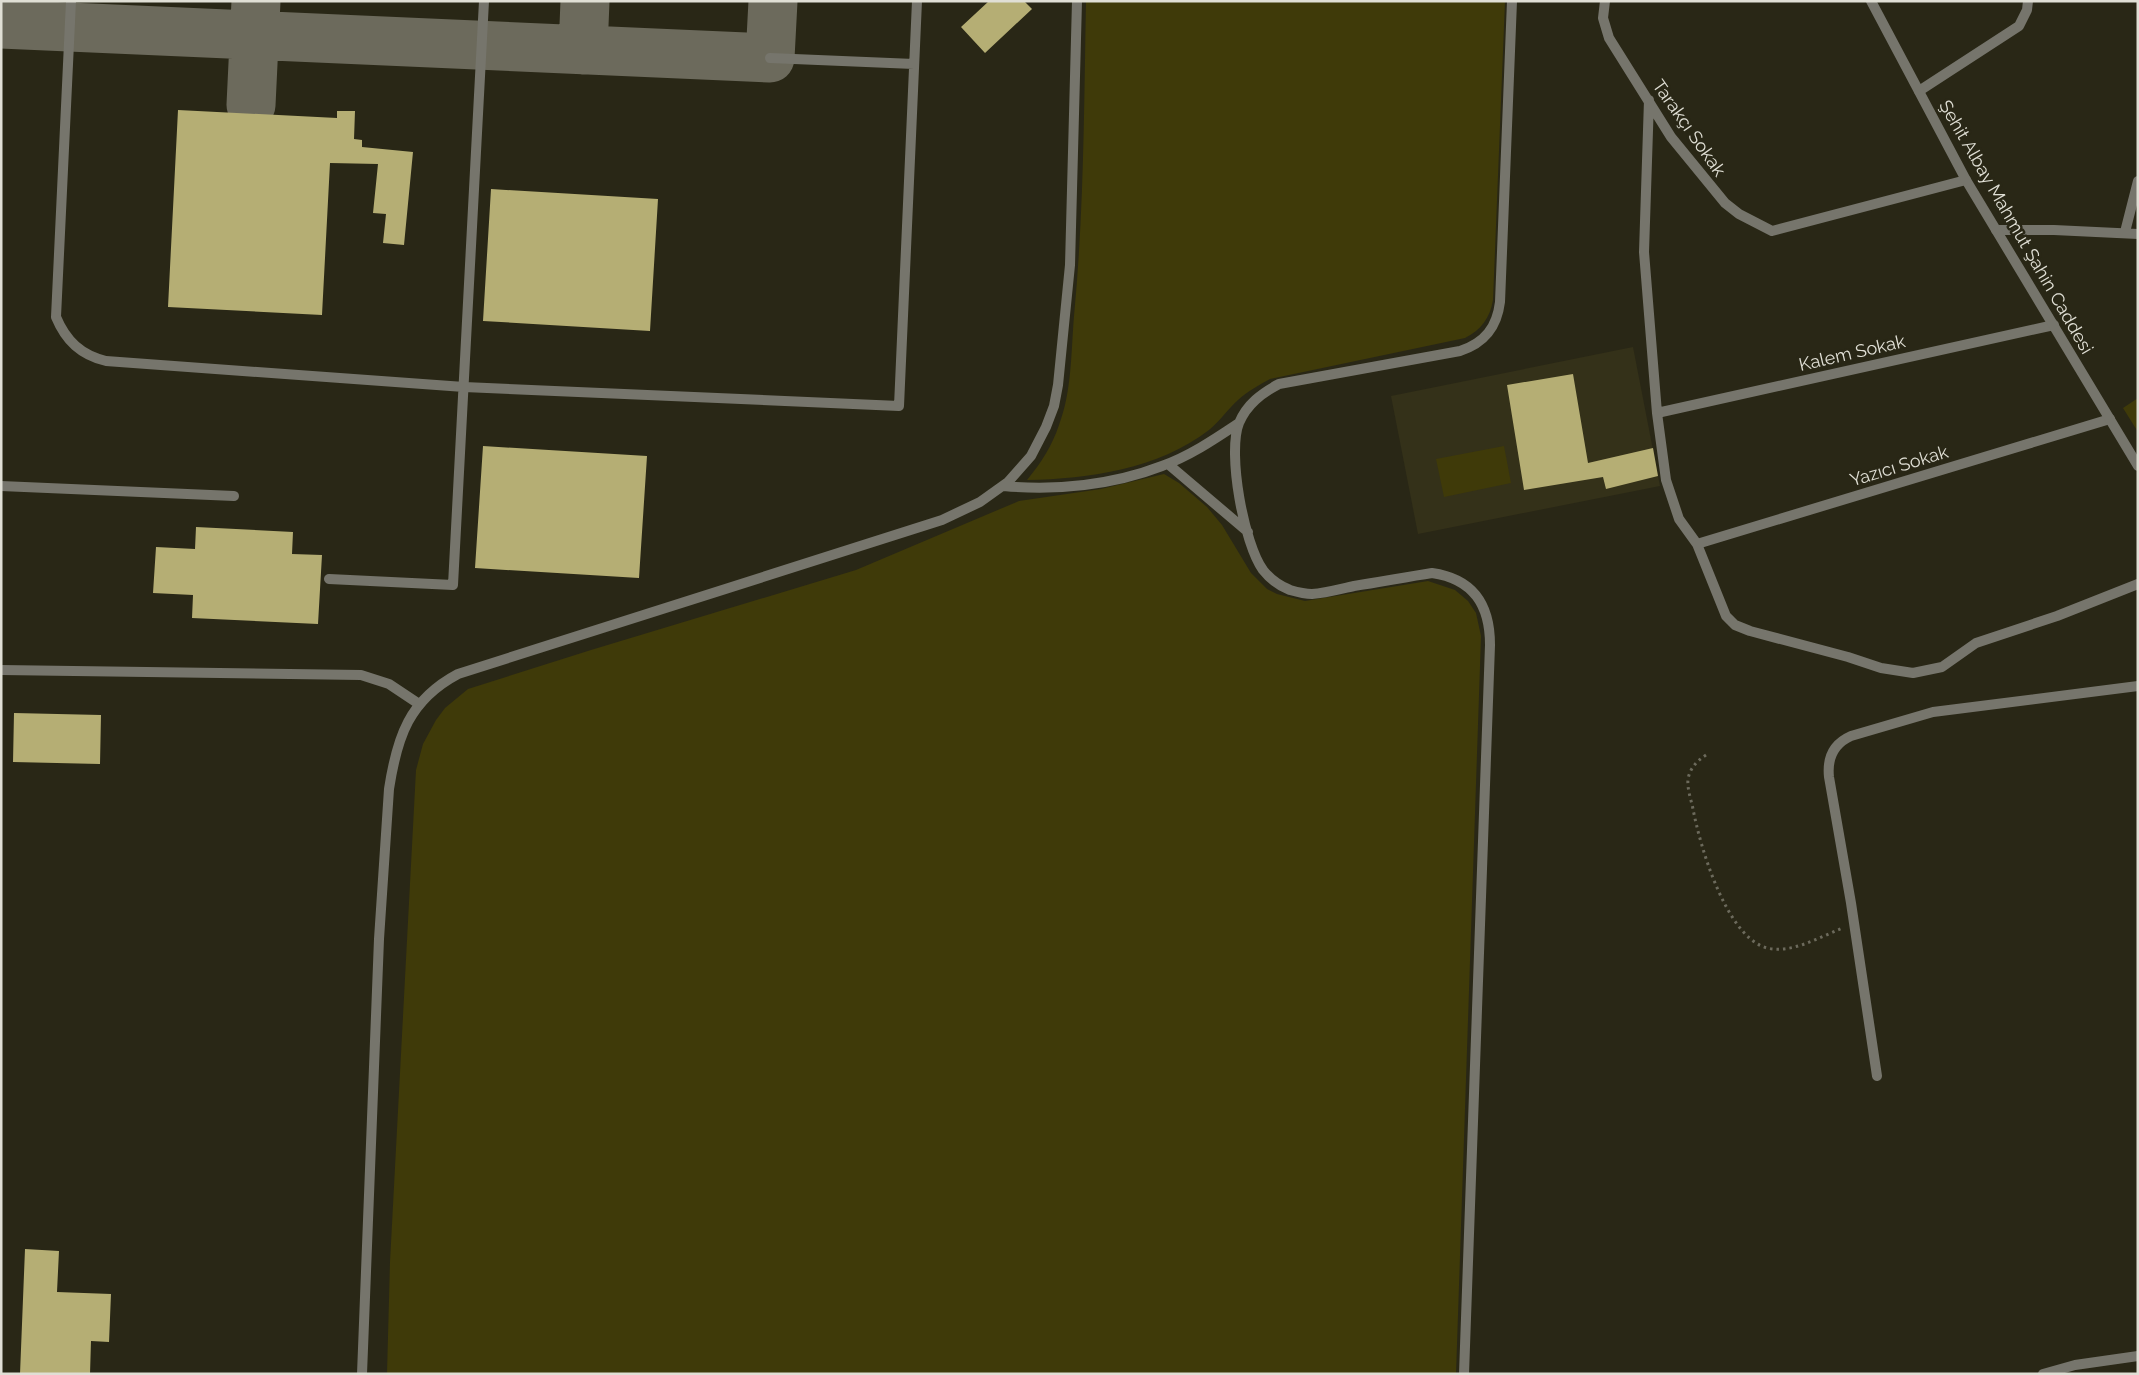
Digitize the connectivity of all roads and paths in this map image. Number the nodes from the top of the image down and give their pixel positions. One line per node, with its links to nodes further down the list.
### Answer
1 (71, 1): 19 (street)
2 (484, 1): 19 (street)
3 (917, 1): 10 (street)
4 (1077, 1): 26 (street)
5 (1512, 1): 22 (street)
6 (1605, 1): 12 (street, Tarakçı Sokak)
7 (1871, 1): 11 (street, Şehit Albay Mahmut Şahin Caddesi)
8 (2028, 1): 11 (street)
9 (770, 58): 10 (street)
10 (914, 64): 19 (street)
11 (1919, 91): 13 (street, Şehit Albay Mahmut Şahin Caddesi)
12 (1649, 100): 13 (street, Tarakçı Sokak); 20 (street)
13 (1966, 180): 15 (street, Şehit Albay Mahmut Şahin Caddesi)
14 (2138, 181): 16 (street)
15 (1996, 230): 16 (street); 18 (street, Şehit Albay Mahmut Şahin Caddesi)
16 (2125, 232): 17 (street)
17 (2138, 234)
18 (2054, 325): 20 (street, Kalem Sokak); 21 (street, Şehit Albay Mahmut Şahin Caddesi)
19 (464, 387): 30 (street)
20 (1657, 413): 29 (street)
21 (2110, 418): 24 (street, Şehit Albay Mahmut Şahin Caddesi); 29 (street, Yazıcı Sokak)
22 (1239, 423): 23 (street); 28 (street)
23 (1168, 464): 26 (street); 28 (street)
24 (2138, 466)
25 (1, 486): 27 (street)
26 (1004, 486): 34 (street)
27 (234, 496)
28 (1248, 532): 40 (street)
29 (1697, 544): 31 (street)
30 (329, 579)
31 (2138, 584)
32 (1, 670): 34 (street)
33 (2138, 686): 36 (street)
34 (419, 704): 39 (street)
35 (1706, 755): 36 (path)
36 (1855, 924): 37 (street)
37 (1877, 1076)
38 (2138, 1356): 41 (street)
39 (362, 1374)
40 (1464, 1374)
41 (2043, 1374)

